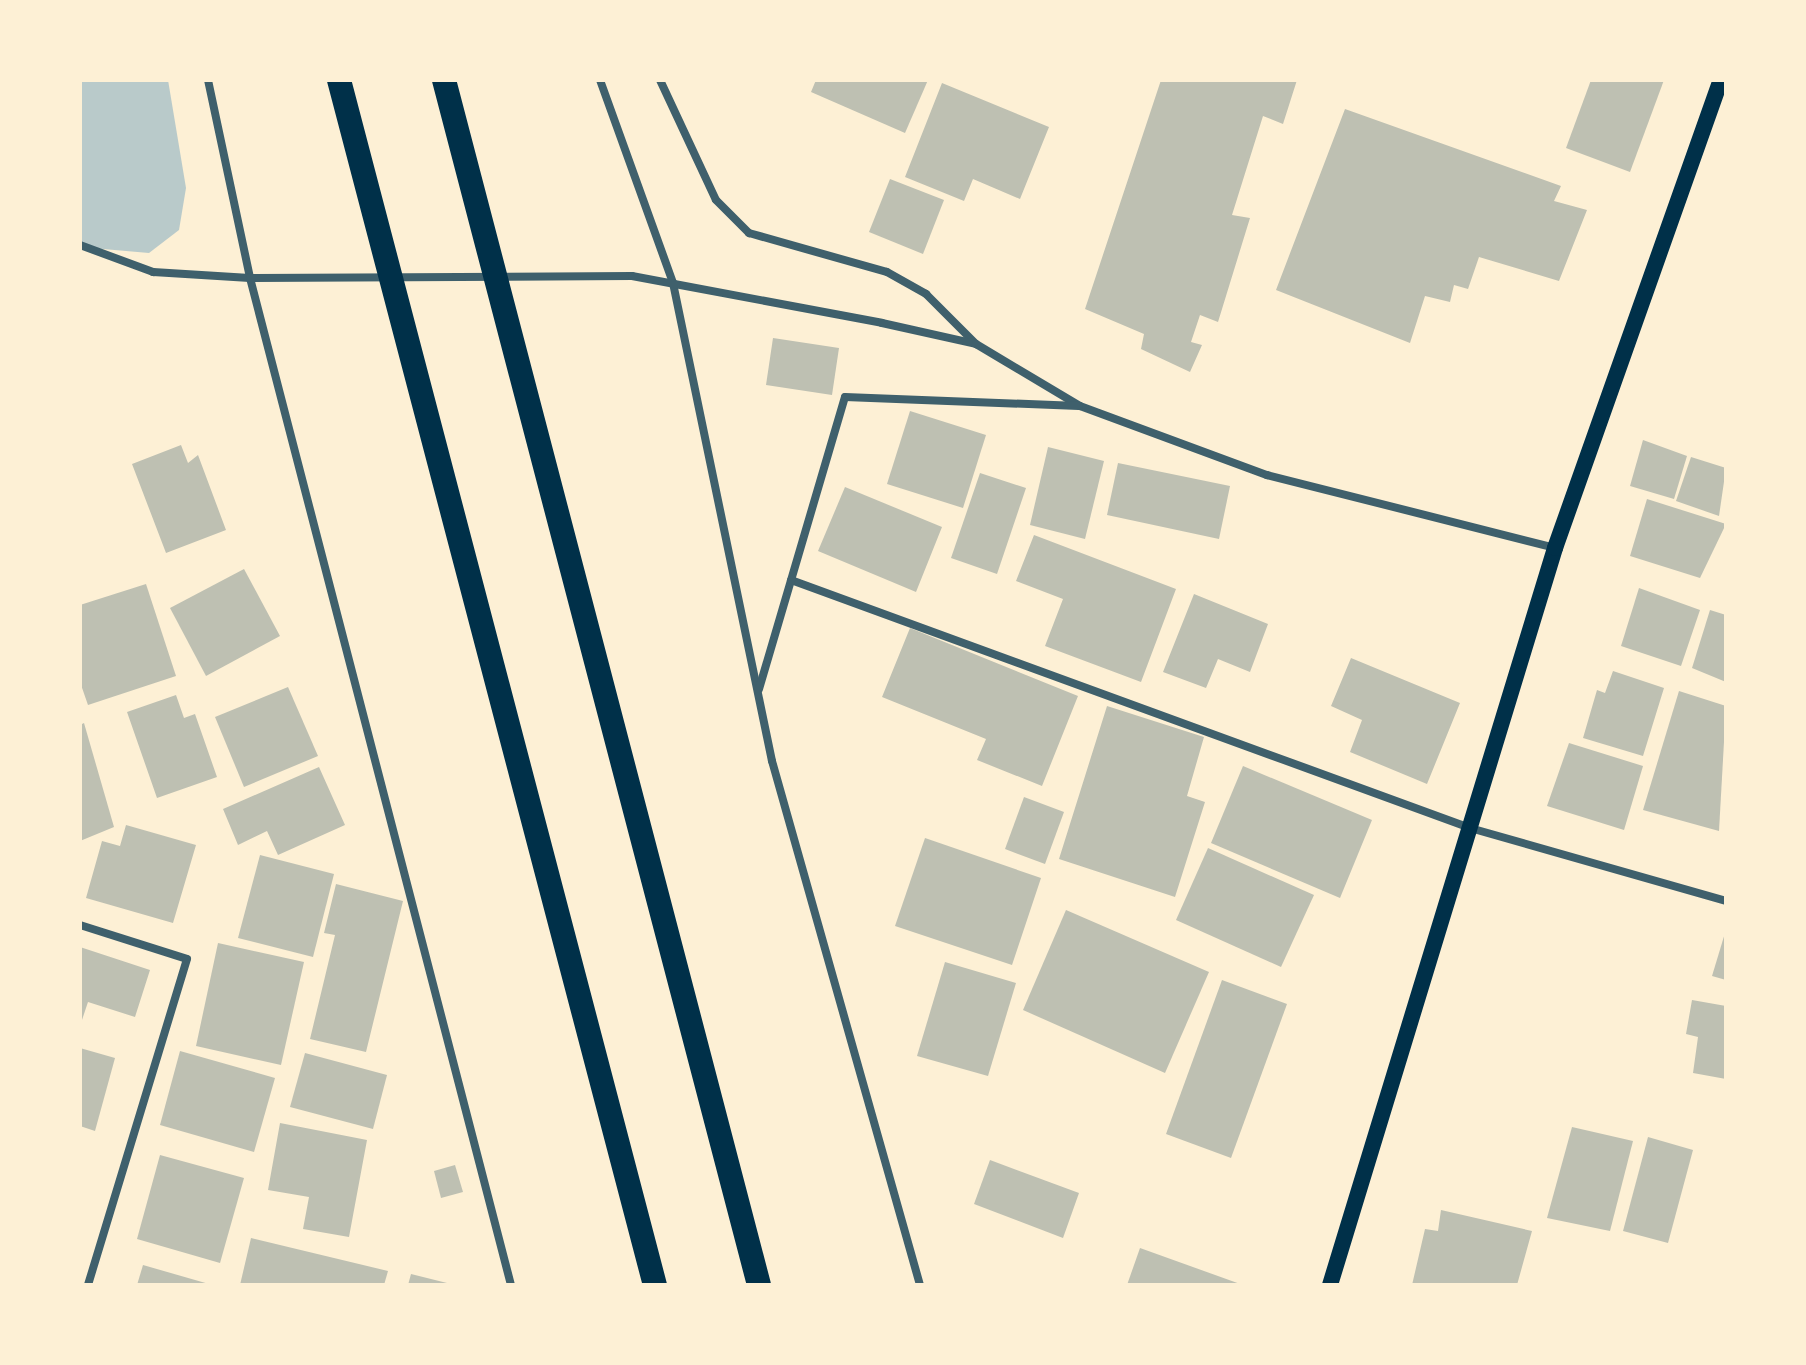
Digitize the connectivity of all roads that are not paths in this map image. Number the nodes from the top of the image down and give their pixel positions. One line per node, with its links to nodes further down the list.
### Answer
1 (208, 80): 8 (street)
2 (339, 80): 20 (highway)
3 (444, 80): 21 (highway)
4 (600, 80): 9 (street)
5 (660, 80): 10 (street)
6 (1721, 80): 12 (main road)
7 (80, 245): 8 (street)
8 (250, 278): 9 (street); 19 (street)
9 (673, 283): 10 (street); 14 (street)
10 (976, 344): 11 (street)
11 (1080, 406): 12 (street); 13 (street)
12 (1555, 548): 15 (main road)
13 (791, 580): 14 (street); 15 (street)
14 (758, 693): 22 (street)
15 (1470, 828): 16 (street); 23 (main road)
16 (1726, 901)
17 (80, 925): 18 (street)
18 (88, 1285)
19 (511, 1285)
20 (655, 1285)
21 (759, 1285)
22 (920, 1285)
23 (1330, 1285)

